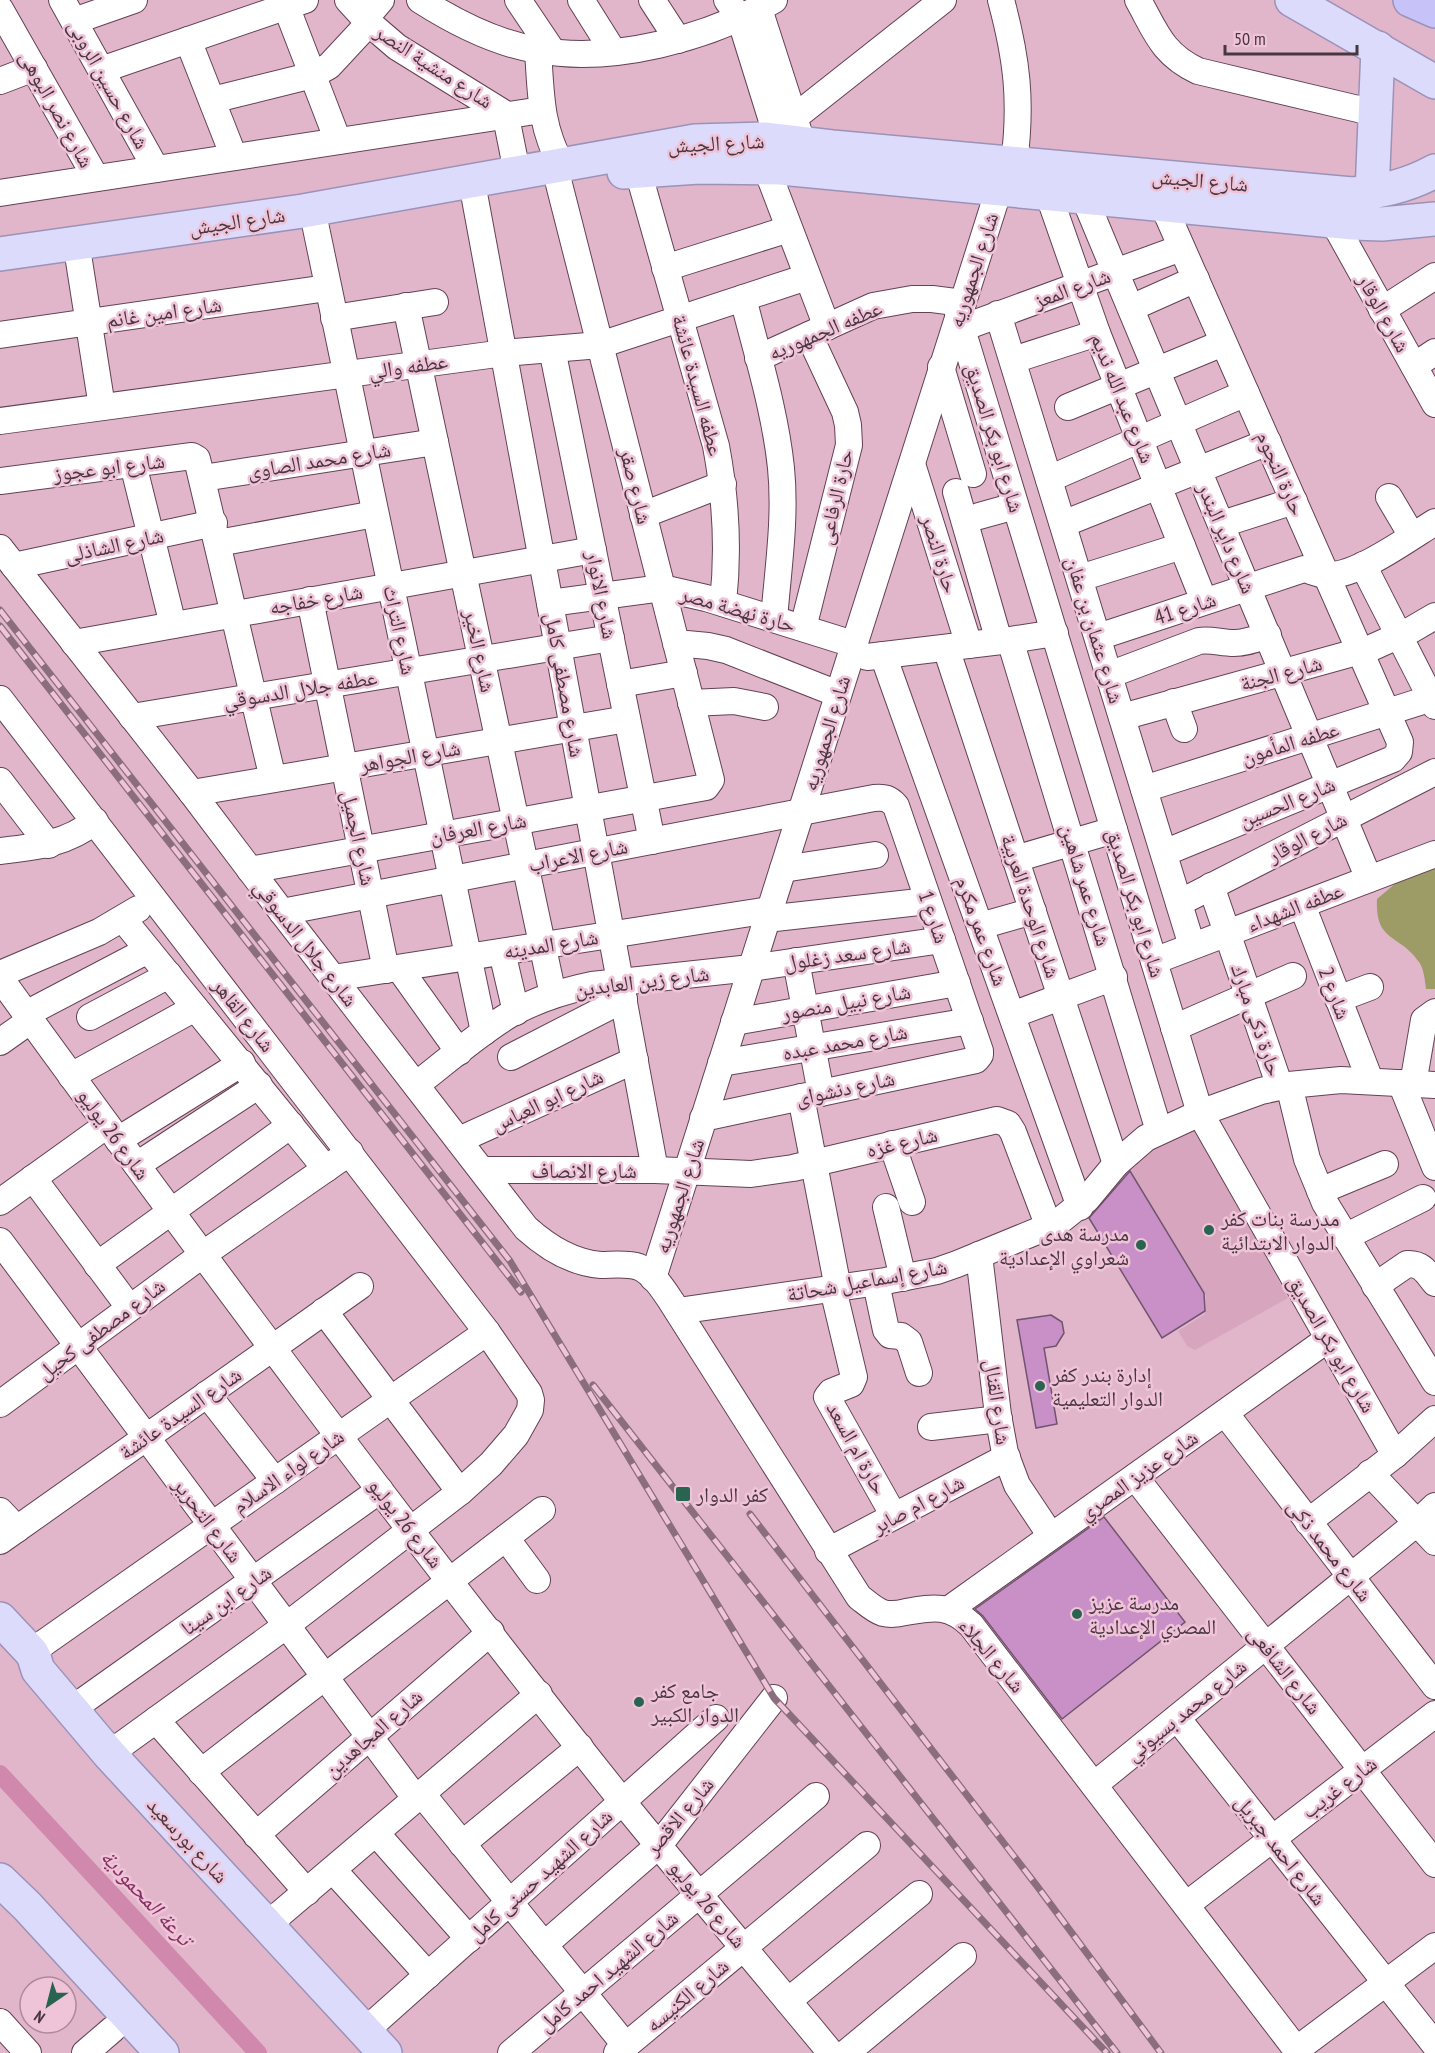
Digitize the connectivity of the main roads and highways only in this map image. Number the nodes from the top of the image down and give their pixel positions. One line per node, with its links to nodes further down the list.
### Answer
1 (1292, 0): 4 (main road)
2 (1410, 0): 3 (highway)
3 (1435, 11)
4 (1378, 48): 5 (main road); 11 (main road)
5 (1435, 82)
6 (785, 142): 7 (main road, شارع الجيش); 7 (main road, شارع الجيش); 9 (main road, شارع الجيش); 9 (main road, شارع الجيش)
7 (560, 174): 10 (main road, شارع الجيش)
8 (1434, 174): 11 (main road, شارع الجيش)
9 (1006, 176): 11 (main road, شارع الجيش); 12 (main road, شارع الجيش)
10 (519, 181): 13 (main road, شارع الجيش); 14 (main road, شارع الجيش)
11 (1371, 193)
12 (1435, 219)
13 (0, 254)
14 (0, 273)
15 (0, 1619): 18 (main road, شارع بورسعيد)
16 (0, 1880): 17 (main road)
17 (13, 1911): 19 (main road); 20 (main road)
18 (375, 2042)
19 (135, 2053)
20 (162, 2053)

